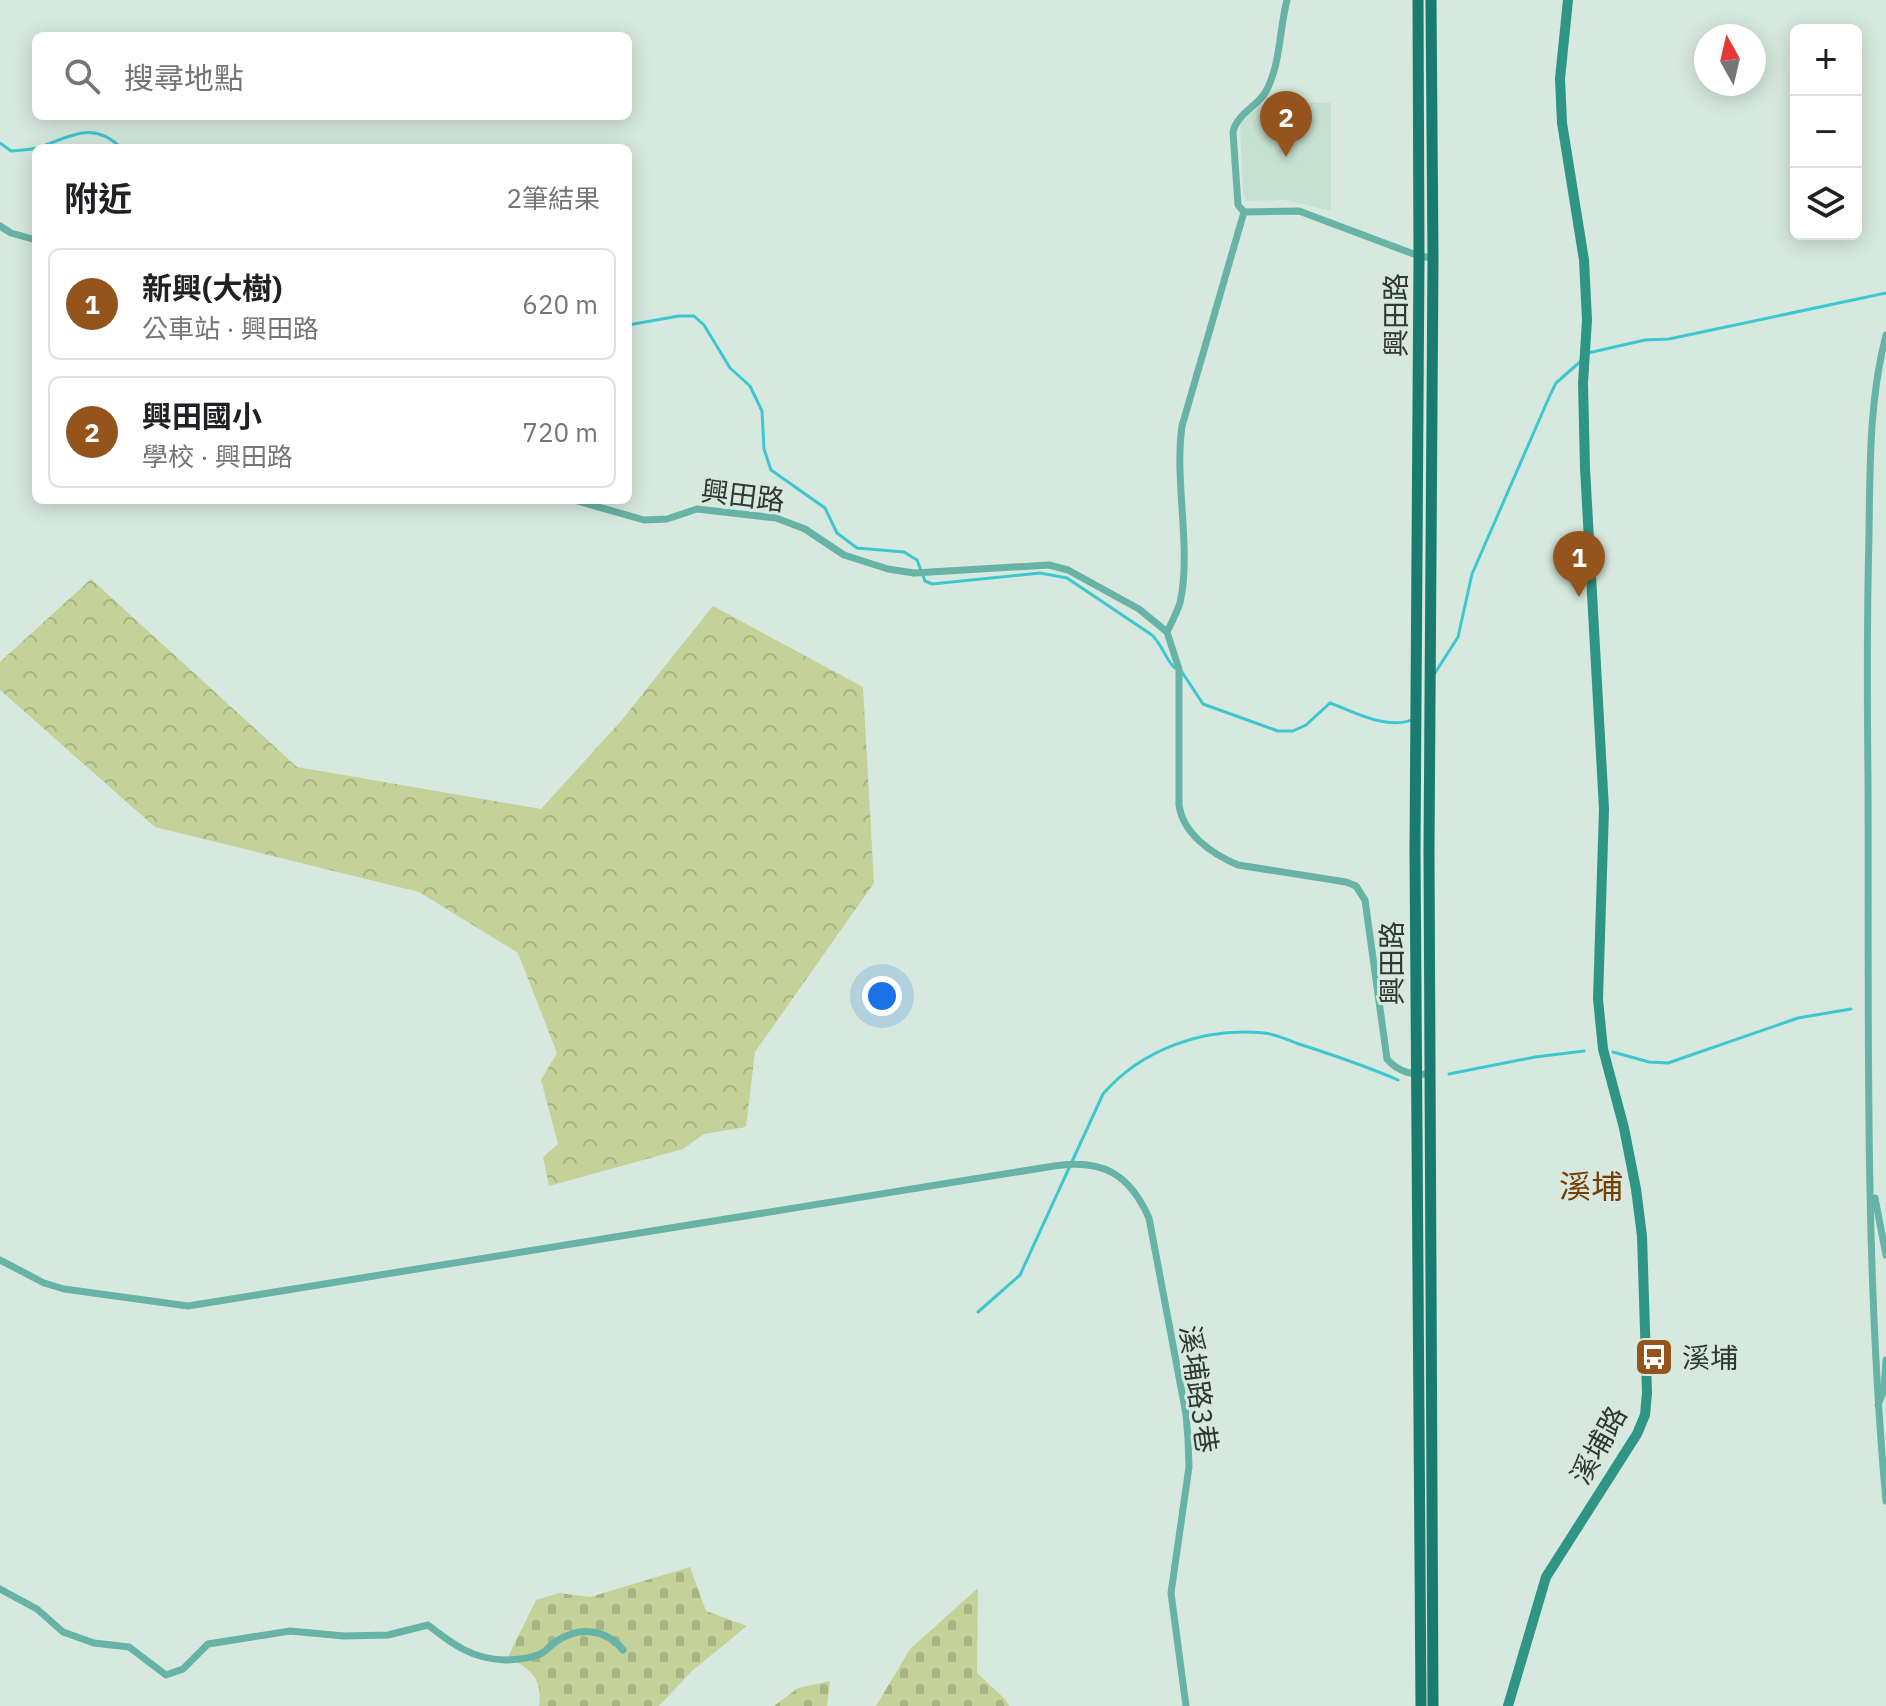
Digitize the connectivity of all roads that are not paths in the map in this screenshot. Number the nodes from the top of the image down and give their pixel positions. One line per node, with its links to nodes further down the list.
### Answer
1 (1287, 0): 5 (street)
2 (1418, 0): 8 (main road, 興田路)
3 (1431, 0): 9 (main road, 興田路)
4 (1568, 0): 26 (street, 溪埔路)
5 (1244, 212): 8 (street, 興田路); 12 (street)
6 (0, 226): 7 (street)
7 (32, 239)
8 (1419, 256): 9 (street, 興田路); 13 (main road, 興田路)
9 (1433, 258): 14 (main road, 興田路)
10 (1886, 335): 15 (street)
11 (588, 504): 12 (street, 興田路)
12 (1167, 632): 13 (street, 興田路)
13 (1416, 1074): 14 (street); 24 (main road)
14 (1430, 1074): 25 (main road)
15 (1872, 1188): 16 (street); 19 (street)
16 (1886, 1255)
17 (0, 1260): 23 (street, 溪埔路3巷)
18 (1886, 1360): 19 (street)
19 (1877, 1409): 20 (street)
20 (1886, 1501)
21 (0, 1589): 22 (street)
22 (623, 1650)
23 (1186, 1706)
24 (1421, 1706)
25 (1433, 1706)
26 (1508, 1706)

